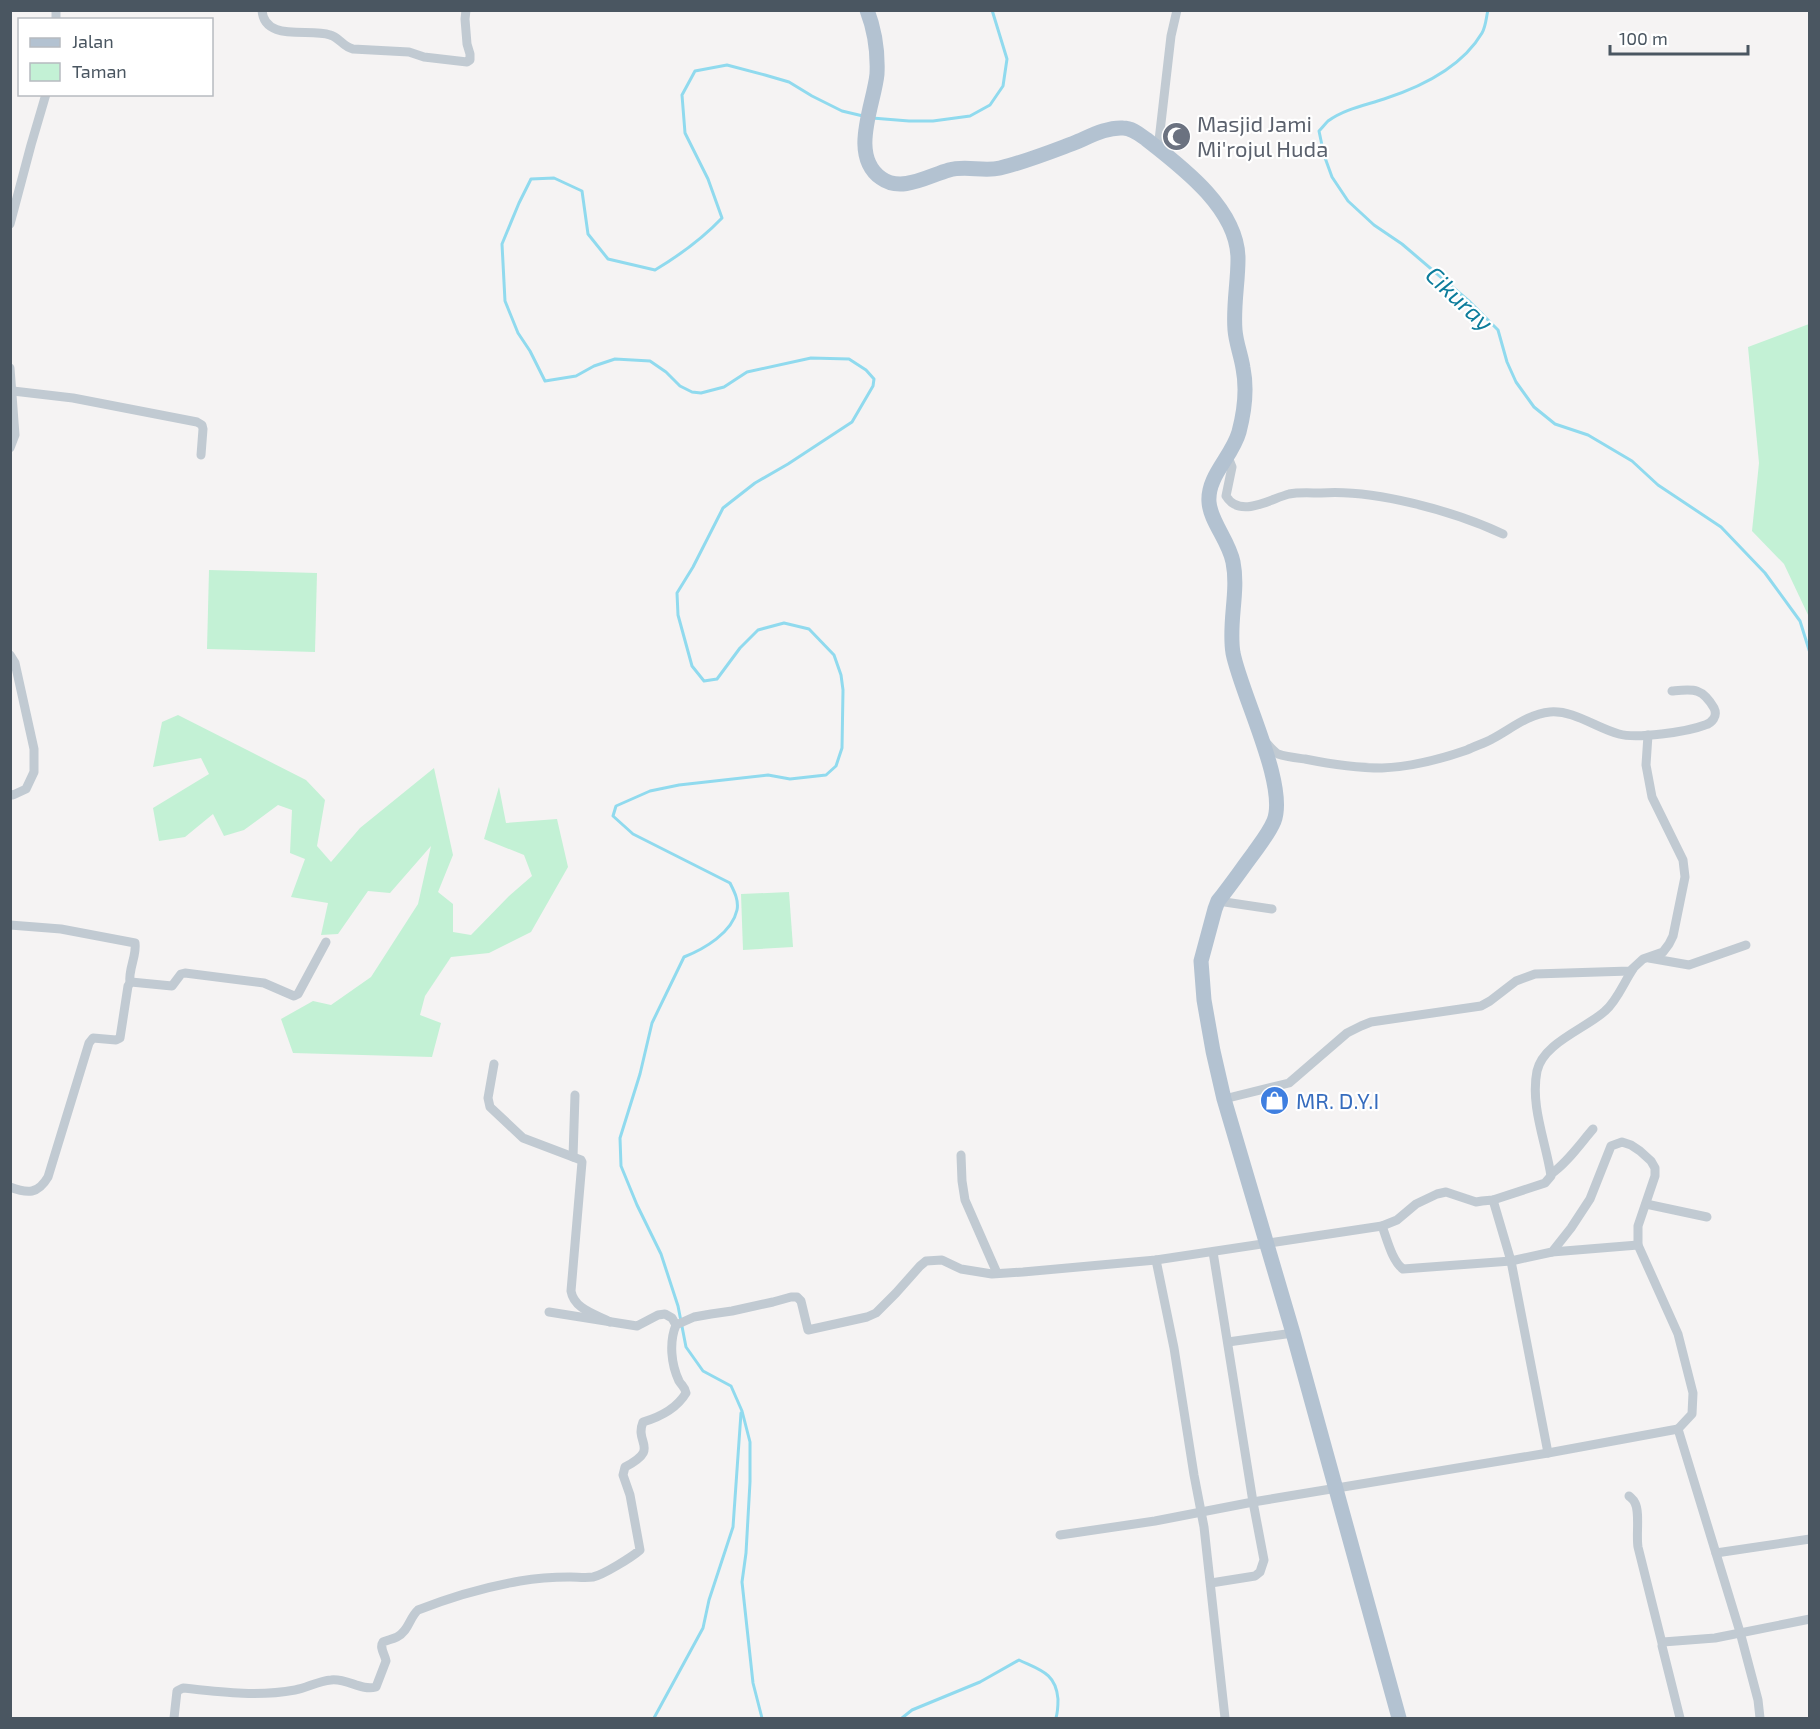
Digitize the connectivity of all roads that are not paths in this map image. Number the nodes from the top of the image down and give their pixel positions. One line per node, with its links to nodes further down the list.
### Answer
1 (262, 10): 2 (street)
2 (466, 10)
3 (867, 10): 6 (main road)
4 (1177, 10): 6 (street)
5 (45, 96): 7 (street)
6 (1158, 149): 12 (main road)
7 (10, 224)
8 (10, 368): 9 (street)
9 (13, 391): 10 (street); 11 (street)
10 (10, 448)
11 (201, 455)
12 (1228, 457): 13 (street); 16 (main road)
13 (1503, 534)
14 (10, 655): 18 (street)
15 (1672, 691): 17 (street)
16 (1260, 735): 17 (street); 19 (main road)
17 (1647, 735): 24 (street)
18 (10, 794)
19 (1218, 901): 20 (street); 29 (main road)
20 (1272, 909)
21 (10, 925): 26 (street)
22 (326, 942): 26 (street)
23 (1746, 945): 24 (street)
24 (1646, 958): 25 (street)
25 (1633, 969): 29 (street); 33 (street)
26 (130, 983): 34 (street)
27 (494, 1064): 32 (street)
28 (575, 1095): 32 (street)
29 (1224, 1099): 39 (main road)
30 (1593, 1129): 33 (street)
31 (961, 1155): 45 (street)
32 (573, 1157): 47 (street)
33 (1551, 1174): 35 (street)
34 (10, 1187)
35 (1493, 1200): 38 (street); 44 (street)
36 (1646, 1204): 37 (street); 40 (street); 42 (street)
37 (1707, 1216)
38 (1382, 1226): 39 (street); 44 (street)
39 (1266, 1244): 41 (street); 49 (main road)
40 (1638, 1245): 42 (street); 51 (street)
41 (1214, 1252): 43 (street); 50 (street)
42 (1552, 1252): 44 (street)
43 (1156, 1260): 45 (street); 56 (street)
44 (1511, 1262): 52 (street)
45 (997, 1273): 48 (street)
46 (549, 1312): 47 (street)
47 (610, 1322): 48 (street)
48 (678, 1324): 64 (street)
49 (1293, 1333): 50 (street); 53 (main road)
50 (1228, 1342): 55 (street)
51 (1678, 1429): 52 (street); 59 (street)
52 (1548, 1453): 53 (street)
53 (1335, 1488): 55 (street); 66 (main road)
54 (1629, 1496): 63 (street)
55 (1253, 1502): 56 (street); 60 (street)
56 (1200, 1512): 57 (street); 60 (street)
57 (1060, 1535)
58 (1809, 1539): 59 (street)
59 (1716, 1554): 62 (street)
60 (1211, 1583): 65 (street)
61 (1809, 1619): 62 (street)
62 (1740, 1632): 63 (street); 68 (street)
63 (1662, 1643): 67 (street)
64 (174, 1719)
65 (1225, 1719)
66 (1399, 1719)
67 (1680, 1719)
68 (1760, 1719)

